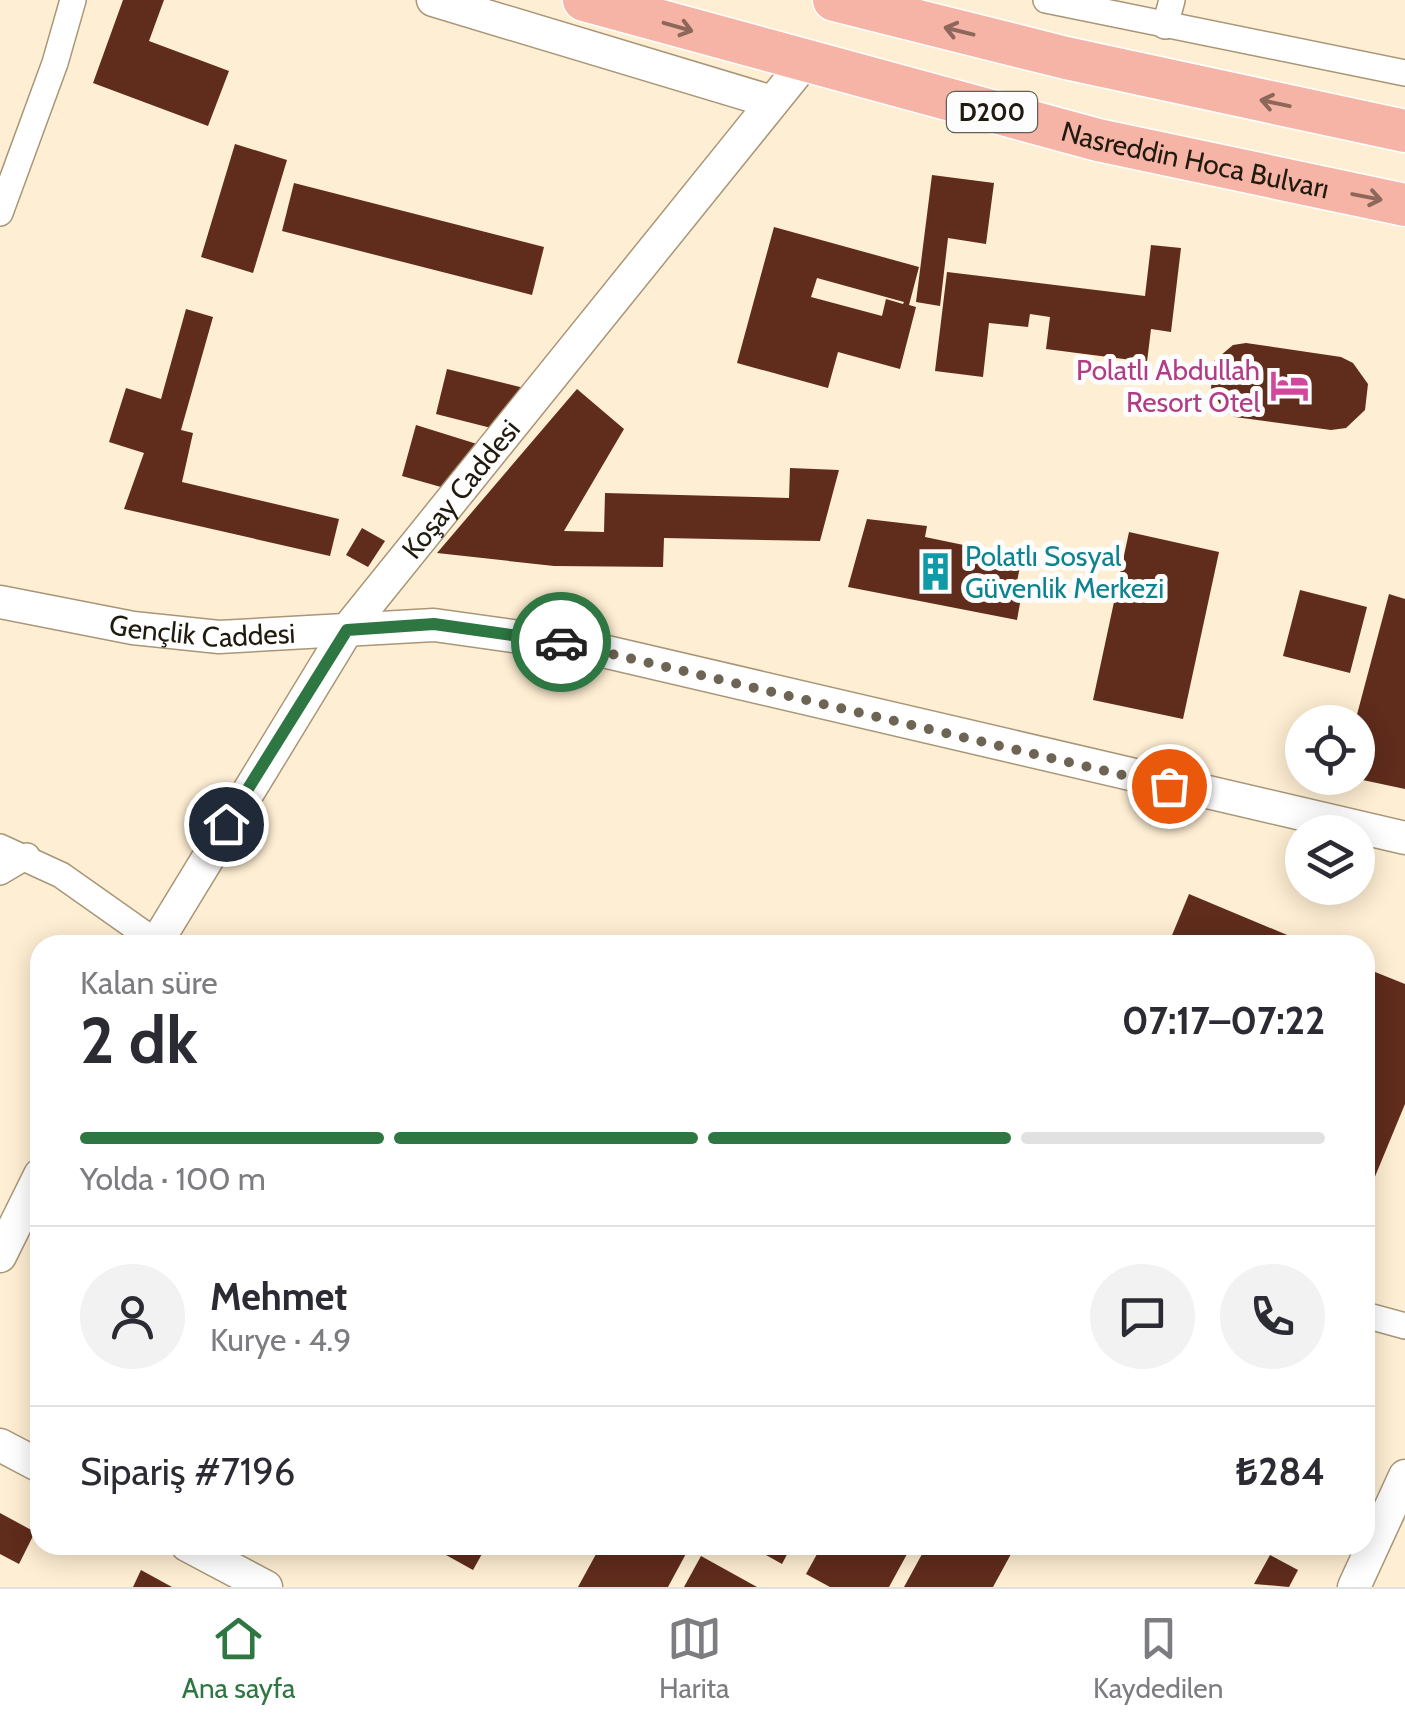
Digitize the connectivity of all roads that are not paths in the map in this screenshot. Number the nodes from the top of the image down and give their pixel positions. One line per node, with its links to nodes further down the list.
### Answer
1 (73, 0): 13 (street)
2 (432, 0): 10 (street)
3 (584, 0): 8 (highway, Nasreddin Hoca Bulvarı / D200, one-way to 8)
4 (834, 0): 11 (highway, D200, one-way to 4)
5 (1046, 0): 7 (street)
6 (1172, 0): 7 (street)
7 (1165, 26): 9 (street)
8 (804, 62): 10 (street, Koşay Caddesi); 12 (highway, Nasreddin Hoca Bulvarı / D200, one-way to 12)
9 (1405, 73)
10 (772, 102): 15 (street, Koşay Caddesi)
11 (1405, 131)
12 (1405, 205)
13 (0, 213)
14 (0, 602): 15 (street, Gençlik Caddesi)
15 (347, 630): 16 (street, Gençlik Caddesi); 21 (street, Koşay Caddesi)
16 (1405, 838)
17 (0, 847): 18 (street)
18 (26, 856): 19 (street); 20 (street)
19 (0, 872)
20 (144, 935)
21 (161, 935)
22 (30, 1195): 23 (street)
23 (0, 1256)
24 (1375, 1318): 25 (street)
25 (1405, 1326)
26 (0, 1445): 27 (street)
27 (30, 1461)
28 (1405, 1476): 29 (street)
29 (1375, 1541)
30 (207, 1555): 32 (street)
31 (1369, 1555): 33 (street)
32 (266, 1587)
33 (1354, 1587)

